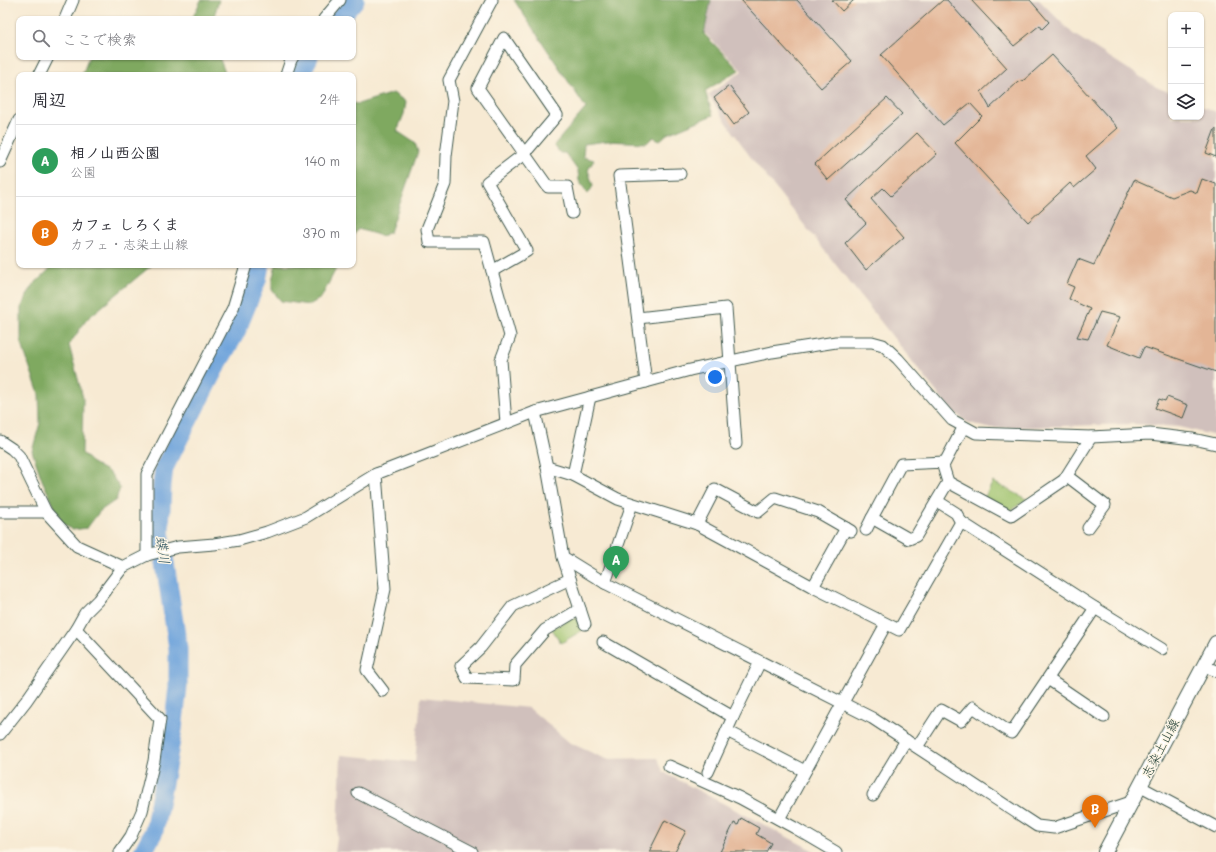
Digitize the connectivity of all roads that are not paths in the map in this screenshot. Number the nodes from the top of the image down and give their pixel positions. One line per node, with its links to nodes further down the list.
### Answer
1 (73, 0): 4 (street)
2 (340, 0): 5 (street)
3 (492, 0): 16 (street)
4 (66, 16)
5 (327, 16)
6 (46, 60): 8 (street)
7 (291, 60): 9 (street)
8 (40, 72)
9 (287, 72)
10 (16, 127): 12 (street)
11 (524, 154): 11 (street); 14 (street); 16 (street)
12 (0, 162)
13 (680, 174): 17 (street)
14 (572, 213)
15 (245, 268): 43 (street)
16 (492, 271): 22 (street)
17 (638, 318): 18 (street); 19 (street)
18 (729, 361): 19 (street); 23 (street); 26 (street)
19 (646, 382): 20 (street)
20 (590, 397): 21 (street); 31 (street)
21 (535, 412): 22 (street); 29 (street)
22 (506, 423): 30 (street)
23 (963, 428): 24 (street); 28 (street)
24 (1092, 437): 27 (street); 32 (street)
25 (0, 441): 37 (street)
26 (736, 444)
27 (1216, 444)
28 (945, 462): 33 (street); 38 (street)
29 (547, 467): 31 (street); 44 (street)
30 (376, 474): 43 (street); 60 (street)
31 (573, 475): 35 (street)
32 (1067, 476): 33 (street); 41 (street)
33 (948, 482): 34 (street)
34 (937, 501): 38 (street); 39 (street)
35 (632, 504): 40 (street); 47 (street)
36 (0, 512): 37 (street)
37 (46, 512): 45 (street)
38 (872, 518): 42 (street)
39 (960, 522): 50 (street); 52 (street)
40 (697, 524): 48 (street); 48 (street)
41 (1088, 528)
42 (866, 530)
43 (148, 555): 45 (street)
44 (563, 557): 46 (street); 47 (street)
45 (123, 567): 53 (street)
46 (570, 578): 49 (street); 49 (street)
47 (605, 583): 57 (street)
48 (813, 587): 52 (street)
49 (580, 608): 51 (street)
50 (1095, 608): 56 (street); 59 (street)
51 (585, 624)
52 (886, 624): 61 (street)
53 (76, 629): 65 (street); 77 (street)
54 (603, 642): 62 (street)
55 (1216, 643): 58 (main road, 志染土山線)
56 (1162, 649)
57 (760, 662): 61 (street); 62 (street)
58 (1210, 669): 71 (main road, 志染土山線)
59 (1048, 679): 63 (street); 67 (street)
60 (383, 691)
61 (843, 704): 66 (street); 69 (street)
62 (733, 717): 64 (street)
63 (1104, 717)
64 (727, 731): 69 (street); 70 (street)
65 (0, 734)
66 (906, 740): 67 (street); 73 (street)
67 (917, 747): 74 (street)
68 (669, 766): 75 (street)
69 (805, 771): 75 (street)
70 (708, 772)
71 (1139, 786): 74 (main road, 志染土山線); 76 (street)
72 (358, 793): 78 (street)
73 (873, 795)
74 (1131, 802): 80 (main road, 志染土山線)
75 (779, 819): 79 (street)
76 (1216, 827)
77 (120, 852)
78 (472, 852)
79 (836, 852)
80 (1105, 852)

